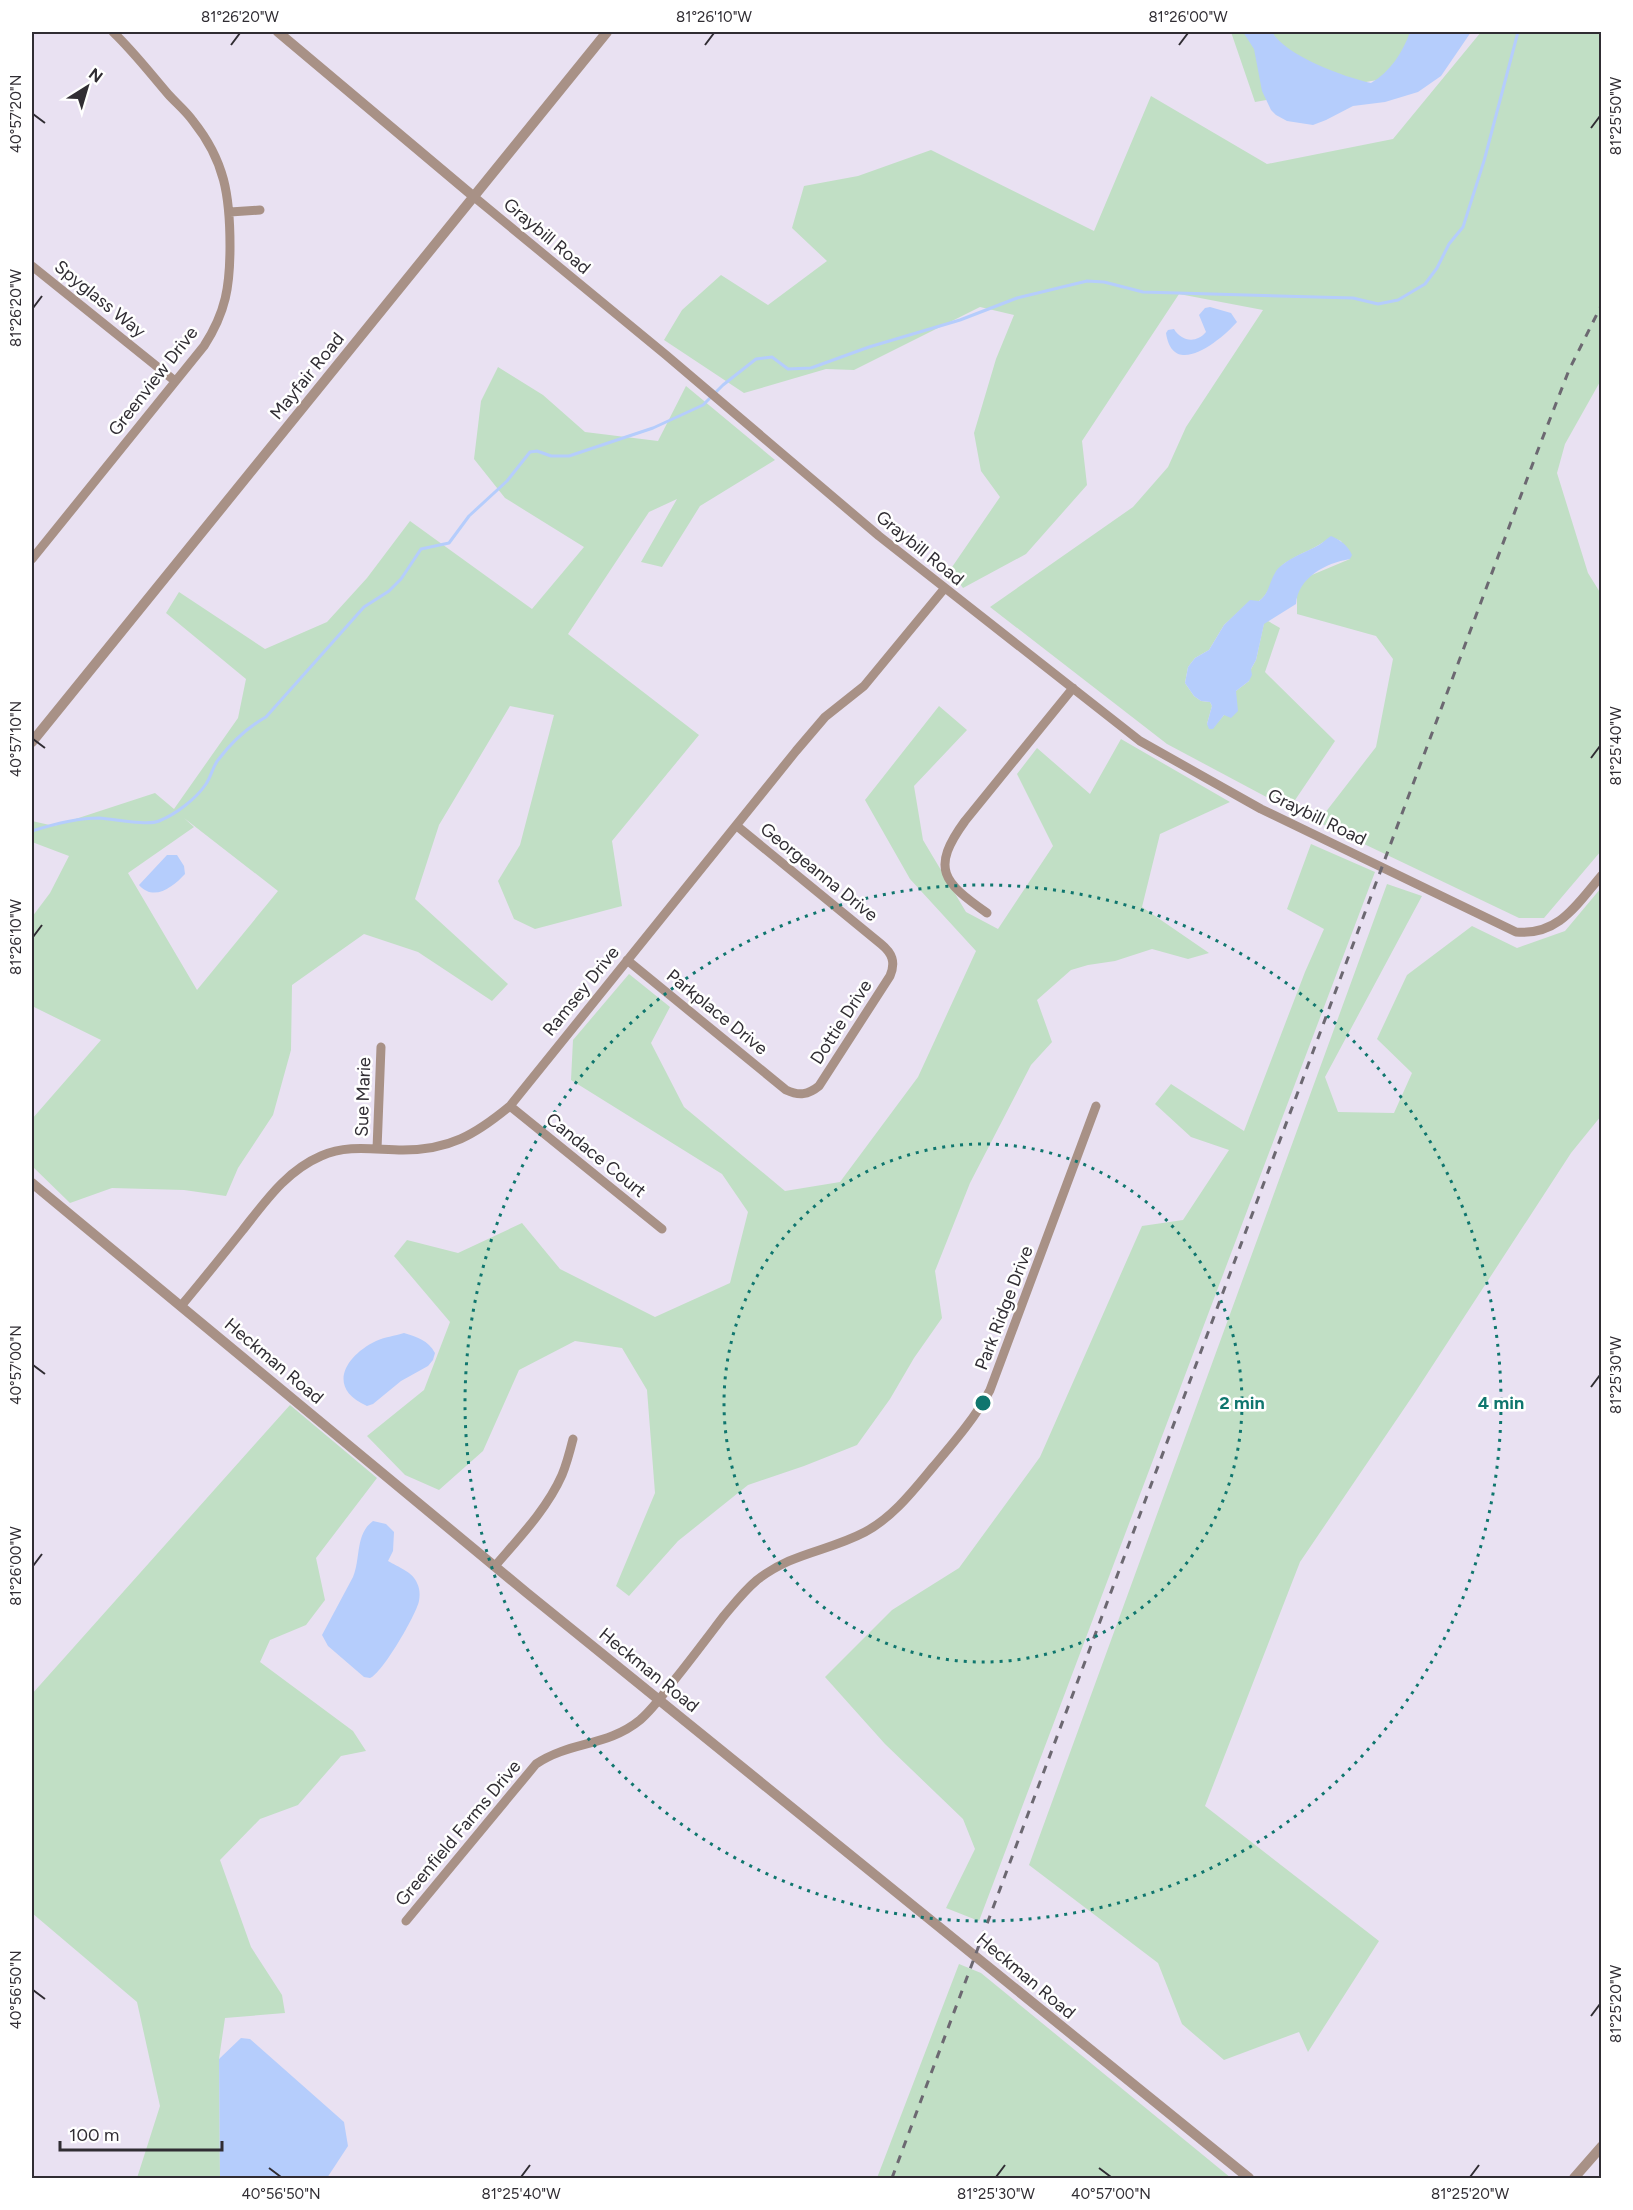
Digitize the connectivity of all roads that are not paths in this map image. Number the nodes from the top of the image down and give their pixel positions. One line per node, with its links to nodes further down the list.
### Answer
1 (114, 32): 6 (street, Greenview Drive)
2 (278, 32): 4 (street, Graybill Road)
3 (607, 32): 4 (street, Mayfair Road)
4 (473, 196): 10 (street, Graybill Road); 12 (street, Mayfair Road)
5 (260, 210): 6 (street)
6 (230, 212): 8 (street, Greenview Drive)
7 (32, 266): 8 (street, Spyglass Way)
8 (175, 381): 9 (street, Greenview Drive)
9 (32, 560)
10 (944, 589): 11 (street, Graybill Road); 13 (street, Ramsey Drive)
11 (1073, 687): 14 (street, Graybill Road); 15 (street)
12 (32, 742)
13 (736, 826): 16 (street, Georgeanna Drive); 17 (street, Ramsey Drive)
14 (1602, 875)
15 (987, 913)
16 (881, 944): 19 (street, Dottie Drive)
17 (627, 960): 19 (street, Parkplace Drive); 20 (street, Ramsey Drive)
18 (381, 1047): 22 (street, Sue Marie)
19 (786, 1090)
20 (510, 1106): 22 (street, Ramsey Drive); 24 (street, Candace Court)
21 (1096, 1106): 28 (street, Park Ridge Drive)
22 (377, 1149): 25 (street, Ramsey Drive)
23 (32, 1183): 25 (street, Heckman Road)
24 (662, 1229)
25 (181, 1306): 27 (street, Heckman Road)
26 (573, 1439): 27 (street)
27 (495, 1566): 28 (street, Heckman Road)
28 (659, 1700): 29 (street, Greenfield Farms Drive); 31 (street, Heckman Road)
29 (406, 1921)
30 (1602, 2146): 32 (street)
31 (1249, 2178)
32 (1574, 2178)

